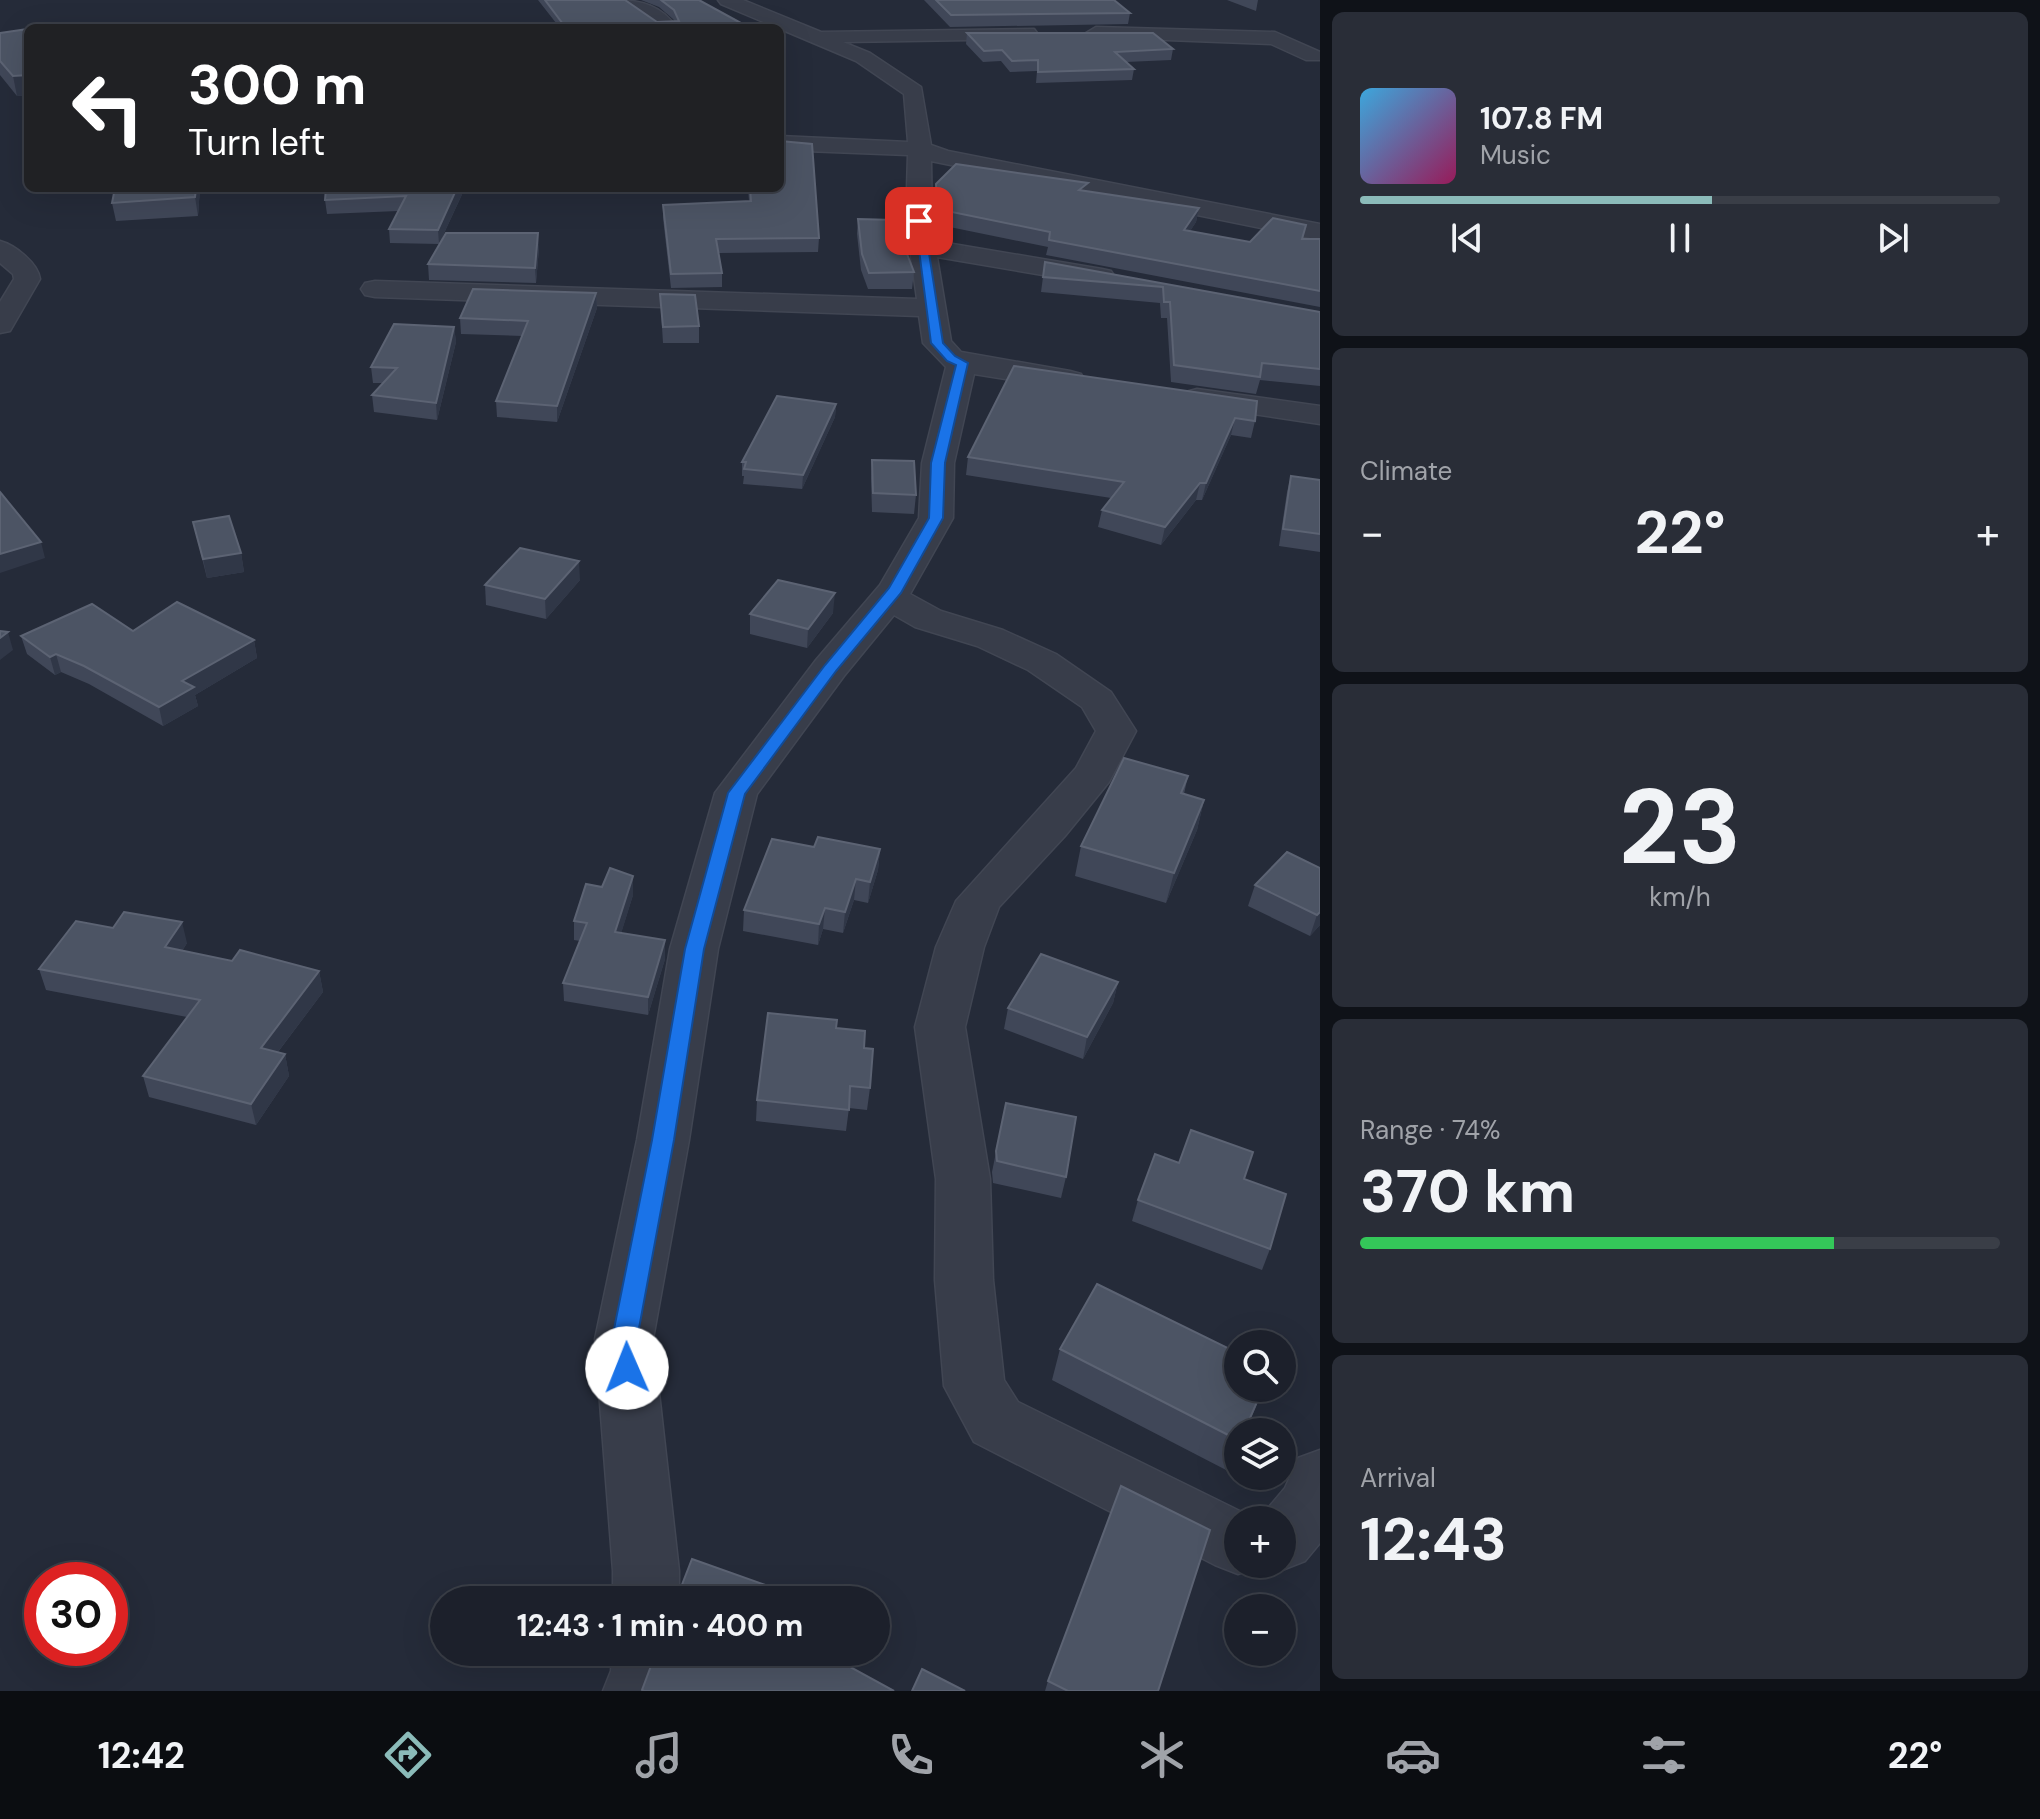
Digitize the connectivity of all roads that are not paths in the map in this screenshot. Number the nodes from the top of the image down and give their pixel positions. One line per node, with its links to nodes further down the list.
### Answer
1 (625, 0): 3 (street)
2 (727, 0): 4 (street)
3 (664, 24)
4 (782, 24)
5 (784, 25): 8 (street)
6 (1050, 33): 8 (street)
7 (1078, 33): 9 (street)
8 (809, 36): 11 (street)
9 (1313, 56)
10 (784, 143): 11 (street)
11 (920, 149): 12 (street); 13 (street)
12 (1320, 232)
13 (923, 247): 15 (street); 17 (street)
14 (0, 249): 18 (street)
15 (1124, 281)
16 (375, 289): 17 (street)
17 (933, 308): 19 (street)
18 (0, 325)
19 (962, 363): 20 (street); 23 (street)
20 (1092, 383)
21 (1168, 394): 22 (street)
22 (1320, 415)
23 (889, 597): 26 (street); 27 (street)
24 (1320, 1479): 25 (street)
25 (1296, 1523)
26 (1224, 1536)
27 (646, 1586)
28 (646, 1666): 29 (street)
29 (638, 1691)

